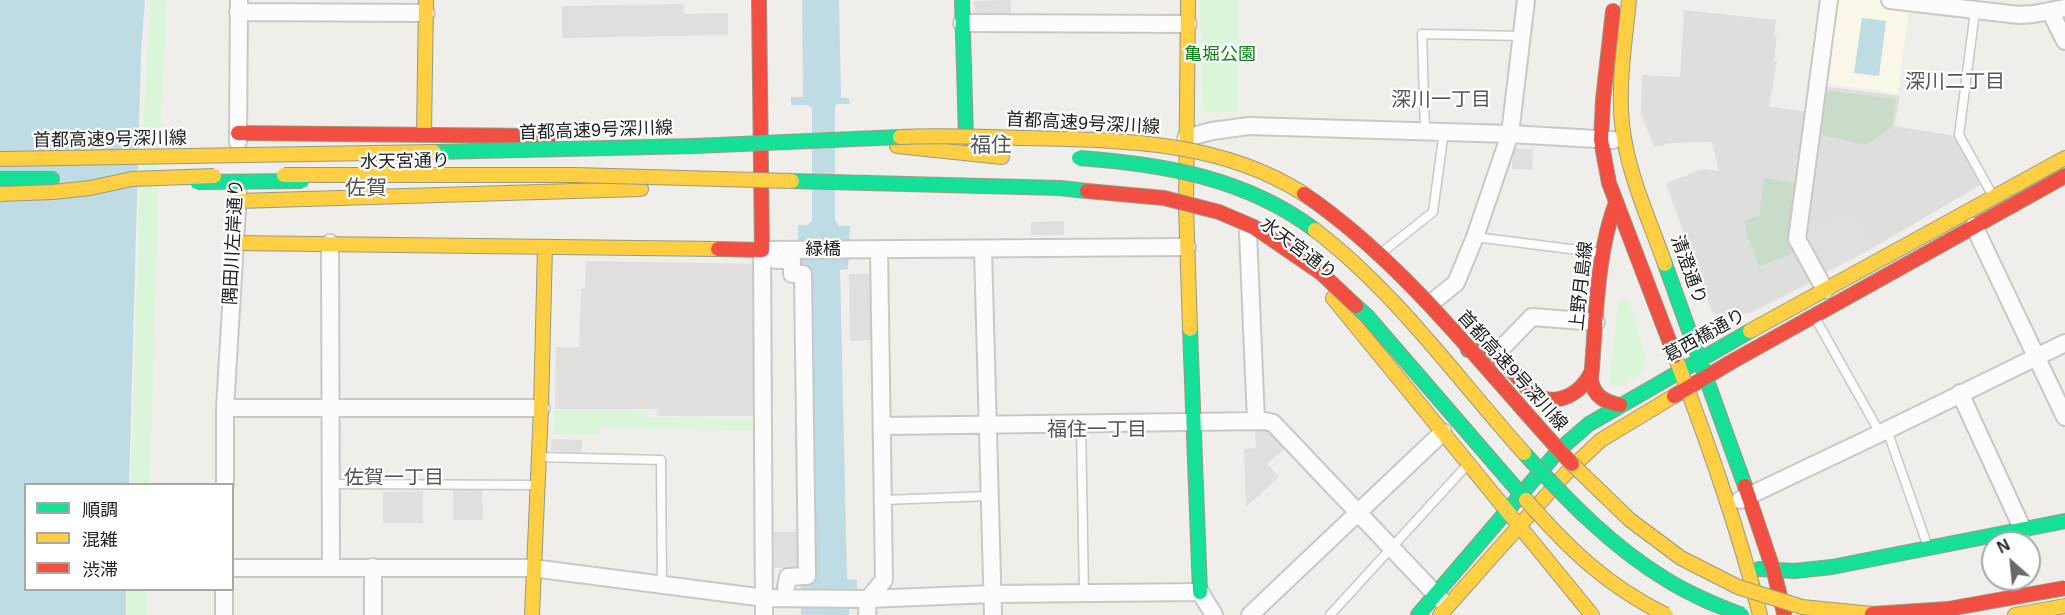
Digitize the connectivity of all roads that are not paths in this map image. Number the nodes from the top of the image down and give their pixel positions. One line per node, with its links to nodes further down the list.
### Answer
1 (759, 0): 31 (main road)
2 (962, 0): 15 (main road)
3 (1188, 0): 16 (main road)
4 (1526, 0): 17 (street)
5 (1614, 0): 26 (main road)
6 (1629, 0): 27 (main road, 清澄通り)
7 (1829, 0): 62 (street)
8 (1890, 0): 14 (street)
9 (239, 6): 10 (street); 21 (street, 隅田川左岸通り)
10 (375, 7): 11 (street)
11 (426, 7): 23 (main road)
12 (2020, 7): 13 (street); 14 (street)
13 (2058, 9): 18 (street)
14 (1975, 11): 46 (lane)
15 (962, 23): 16 (street); 24 (main road)
16 (1188, 24): 25 (main road)
17 (1522, 36): 19 (lane); 22 (street)
18 (2065, 41)
19 (1425, 131): 20 (street); 25 (street)
20 (1444, 131): 22 (street); 59 (lane)
21 (238, 134): 23 (main road); 47 (street, 隅田川左岸通り)
22 (1510, 134): 26 (street); 52 (street)
23 (424, 135): 29 (main road)
24 (966, 136): 25 (main road); 30 (main road)
25 (1186, 138): 49 (main road); 59 (main road)
26 (1601, 140): 27 (street); 48 (main road)
27 (1623, 140): 71 (main road, 清澄通り)
28 (89, 144): 32 (main road, bridge)
29 (595, 145): 31 (main road, 水天宮通り); 33 (main road, 水天宮通り, bridge)
30 (895, 146): 31 (main road, 水天宮通り); 34 (main road)
31 (760, 147): 40 (main road)
32 (289, 156): 33 (main road, 首都高速9号深川線, bridge); 118 (main road, 首都高速9号深川線, bridge)
33 (0, 157)
34 (1007, 157)
35 (1063, 157): 139 (main road, bridge)
36 (2065, 158): 46 (main road, 葛西橋通り)
37 (979, 172): 41 (main road)
38 (2065, 176): 50 (main road, 葛西橋通り)
39 (730, 177): 40 (main road, 水天宮通り); 44 (main road, 水天宮通り, bridge); 47 (main road)
40 (760, 177): 41 (main road, 水天宮通り); 61 (main road)
41 (897, 178): 49 (main road, 水天宮通り)
42 (1139, 178): 89 (main road)
43 (132, 179): 44 (main road, bridge); 45 (main road, bridge); 116 (main road, bridge)
44 (0, 181)
45 (0, 194)
46 (1994, 197): 62 (main road, 葛西橋通り)
47 (238, 201): 53 (street, 隅田川左岸通り)
48 (1616, 203): 60 (main road, 上野月島線); 72 (main road)
49 (1186, 208): 51 (main road, 水天宮通り); 56 (main road)
50 (1974, 226): 64 (main road, 葛西橋通り); 70 (street)
51 (1248, 233): 82 (street); 87 (main road, 水天宮通り)
52 (1475, 237): 60 (lane); 63 (street)
53 (236, 243): 54 (main road); 78 (street, 隅田川左岸通り)
54 (330, 243): 55 (main road); 79 (street)
55 (545, 247): 61 (main road); 80 (main road)
56 (1187, 247): 58 (street, 緑橋); 84 (main road)
57 (879, 250): 58 (street, 緑橋); 61 (street, 緑橋); 86 (street)
58 (982, 250): 85 (street)
59 (1385, 250): 63 (main road)
60 (1603, 253): 65 (main road, 上野月島線)
61 (769, 255): 117 (street); 123 (street)
62 (1826, 290): 71 (main road, 葛西橋通り)
63 (1431, 303): 66 (main road)
64 (1814, 316): 74 (main road, 葛西橋通り); 88 (lane)
65 (1596, 322): 69 (street); 73 (main road, 上野月島線)
66 (1449, 326): 68 (main road); 97 (main road)
67 (2065, 343): 70 (street)
68 (1468, 350): 69 (main road); 90 (main road)
69 (1495, 355): 73 (main road)
70 (2036, 357): 76 (street); 81 (street)
71 (1700, 358): 72 (main road, 葛西橋通り); 74 (main road, 清澄通り)
72 (1680, 370): 75 (main road); 77 (main road, 葛西橋通り)
73 (1591, 373): 77 (main road)
74 (1707, 376): 75 (main road, 葛西橋通り); 98 (main road, 清澄通り)
75 (1687, 388): 101 (main road); 105 (main road, 葛西橋通り)
76 (1960, 393): 88 (street); 106 (street)
77 (1620, 405): 90 (main road, 葛西橋通り)
78 (225, 408): 79 (street); 94 (street, 隅田川左岸通り)
79 (332, 408): 80 (street); 95 (street)
80 (541, 408): 92 (main road)
81 (2065, 417)
82 (1256, 421): 84 (street); 103 (street)
83 (1081, 423): 84 (street); 85 (street); 122 (lane)
84 (1194, 423): 120 (main road)
85 (987, 424): 86 (street); 99 (street)
86 (883, 426): 100 (street)
87 (1443, 432): 93 (main road, 水天宮通り); 103 (street)
88 (1884, 432): 98 (street); 108 (lane)
89 (1489, 434)
90 (1559, 450): 97 (main road, 葛西橋通り)
91 (1505, 455): 116 (main road, bridge)
92 (539, 457): 96 (main road); 115 (lane)
93 (1469, 463): 102 (main road, 水天宮通り); 107 (lane)
94 (225, 483)
95 (332, 484): 96 (lane); 109 (street)
96 (537, 485): 113 (main road)
97 (1522, 493): 102 (main road, 葛西橋通り); 105 (main road)
98 (1748, 495): 101 (street); 114 (main road, 清澄通り)
99 (989, 496): 100 (lane); 121 (street)
100 (884, 500): 124 (street)
101 (1728, 505): 111 (main road)
102 (1508, 510): 105 (main road, 水天宮通り); 126 (main road, 葛西橋通り)
103 (1357, 512): 107 (street); 134 (street)
104 (2065, 521): 106 (main road)
105 (1520, 525): 126 (main road, 葛西橋通り); 137 (main road, 水天宮通り)
106 (2024, 530): 108 (main road)
107 (1391, 548): 126 (street); 135 (lane)
108 (1928, 548): 114 (main road)
109 (331, 567): 110 (street); 112 (street)
110 (373, 567): 113 (street); 129 (street)
111 (1748, 567): 114 (main road); 140 (main road)
112 (234, 568)
113 (532, 568): 115 (street); 130 (main road)
114 (1774, 572): 141 (main road, 清澄通り)
115 (662, 586): 123 (street)
116 (1615, 586): 138 (main road, bridge)
117 (786, 587)
118 (2065, 588)
119 (224, 591): 128 (street)
120 (1200, 592): 122 (street); 133 (street)
121 (992, 594): 122 (street); 124 (street); 132 (street)
122 (1084, 594)
123 (765, 598): 124 (street); 131 (street)
124 (864, 604)
125 (2065, 606): 142 (main road)
126 (1445, 608): 136 (main road, 葛西橋通り)
127 (2065, 611): 143 (street)
128 (224, 615)
129 (373, 615)
130 (532, 615)
131 (764, 615)
132 (993, 615)
133 (1214, 615)
134 (1250, 615)
135 (1330, 615)
136 (1418, 615)
137 (1592, 615)
138 (1666, 615)
139 (1742, 615)
140 (1760, 615)
141 (1784, 615)
142 (2015, 615)
143 (2047, 615)

